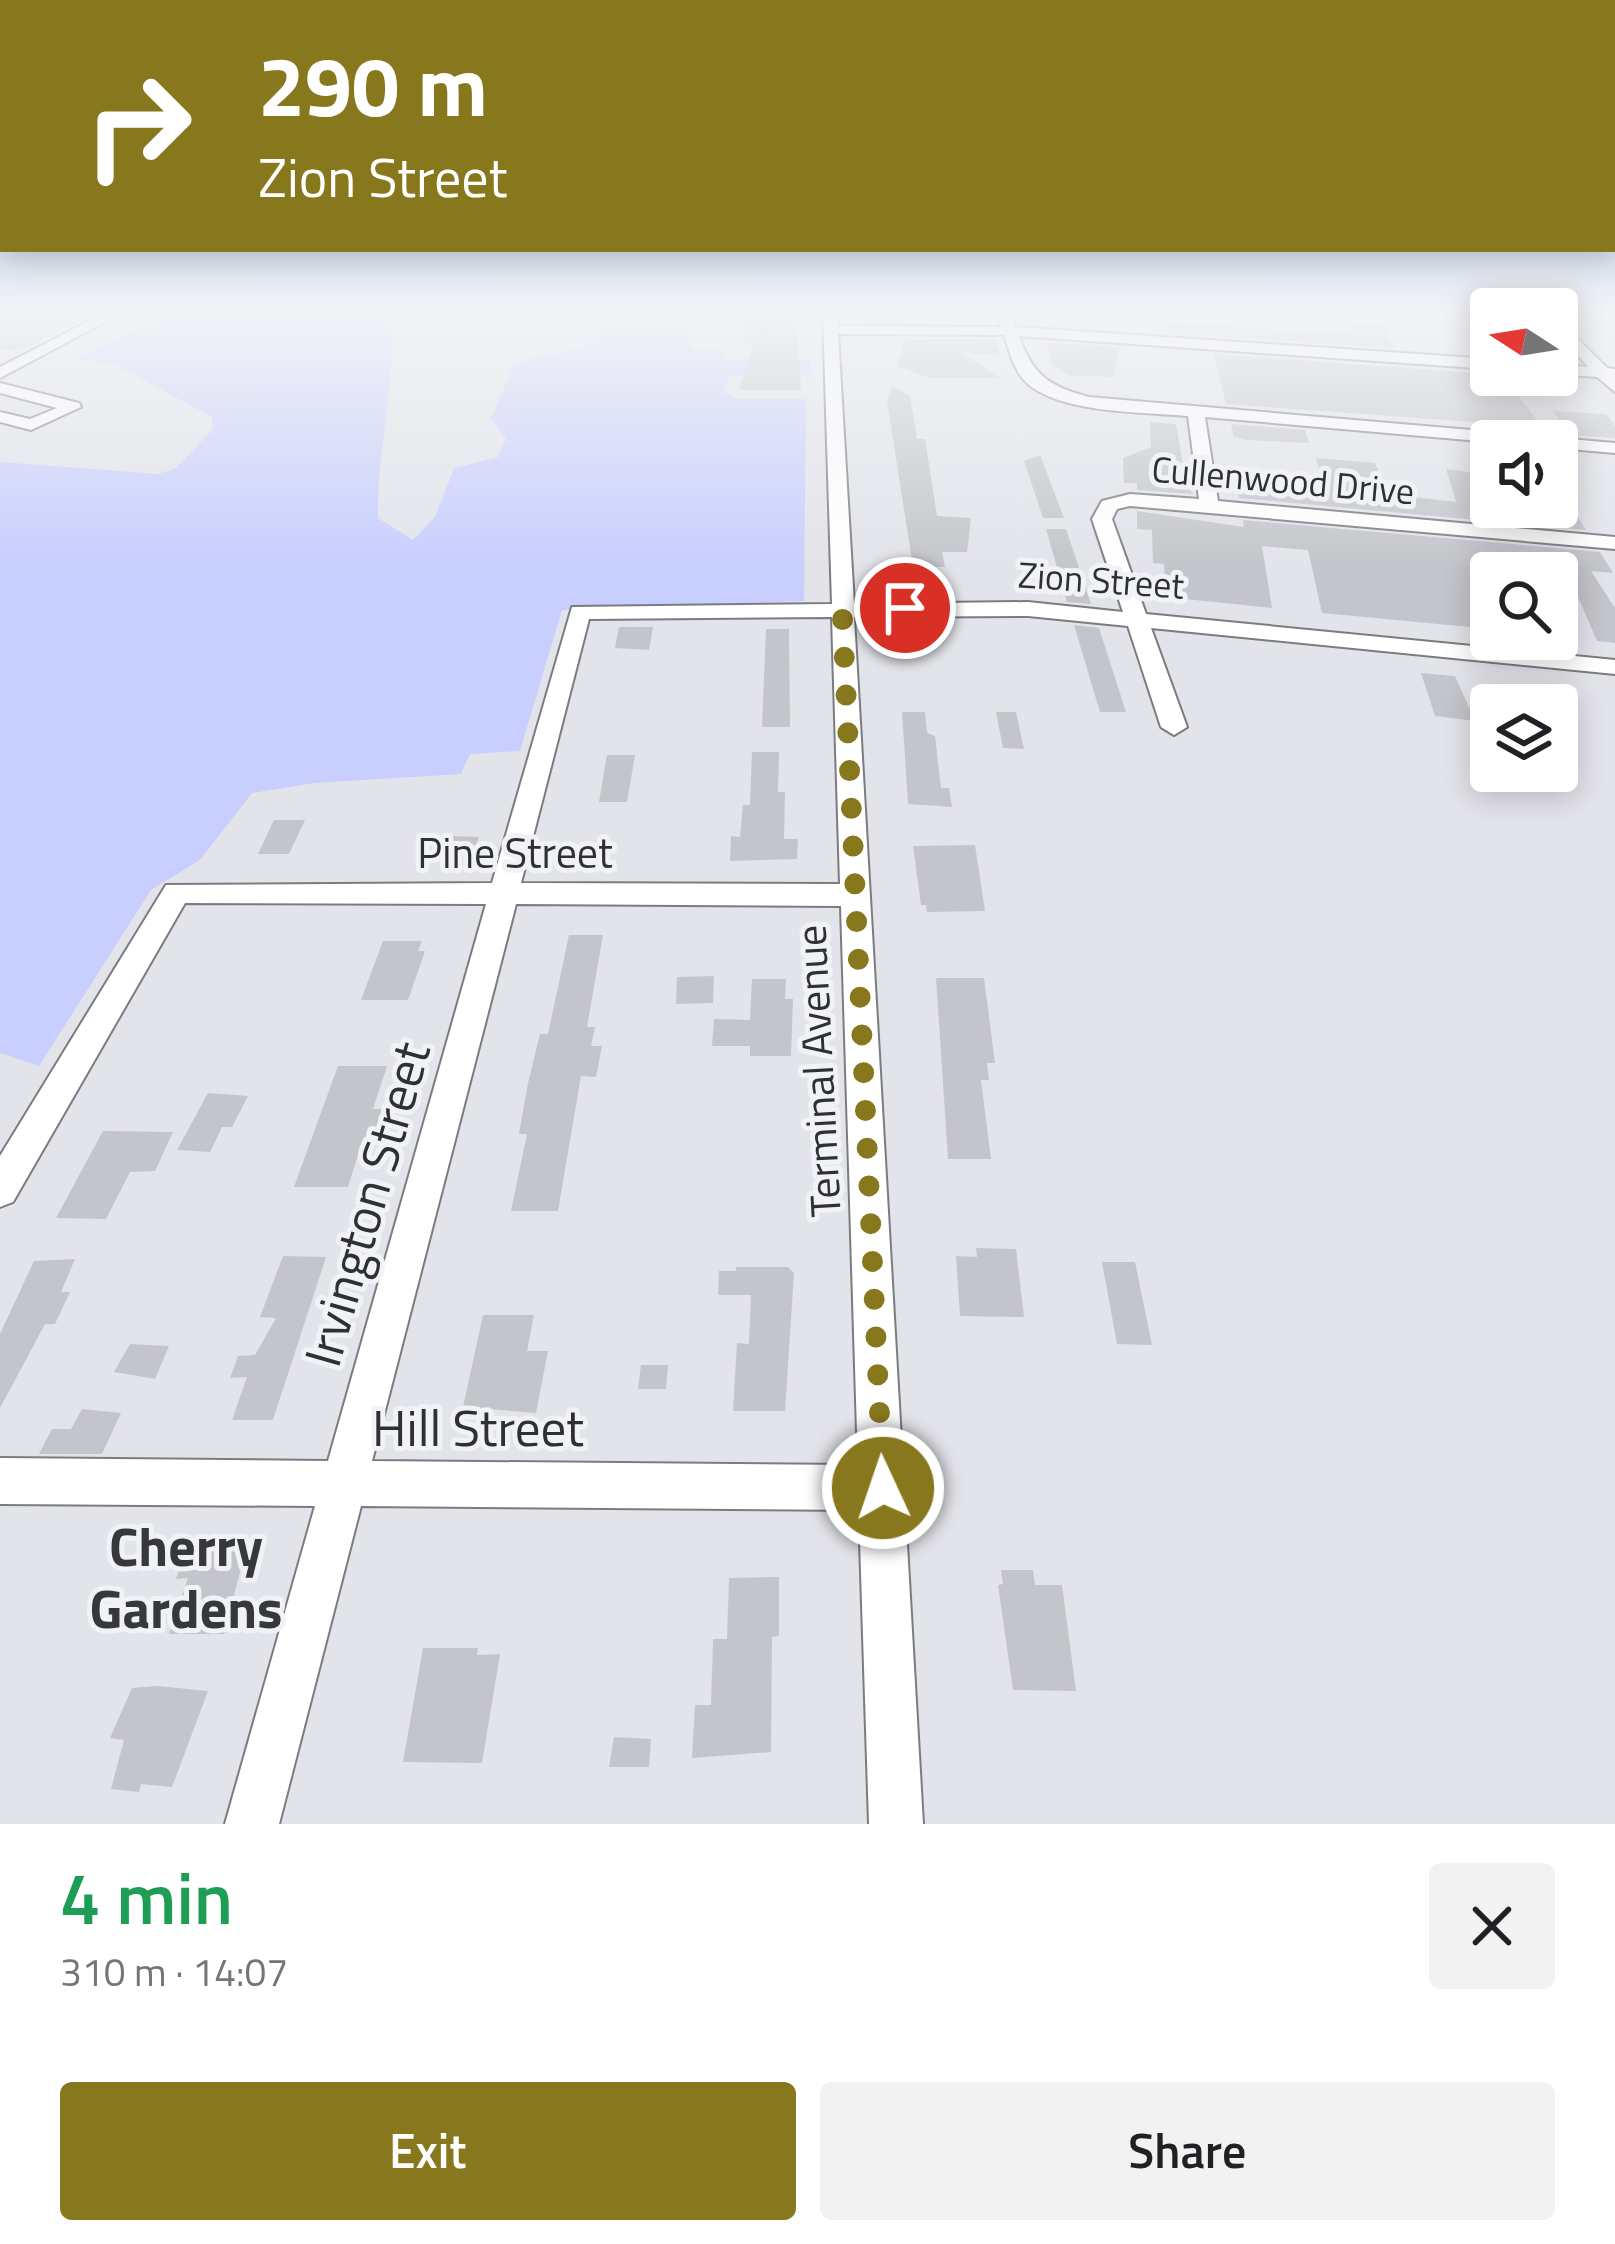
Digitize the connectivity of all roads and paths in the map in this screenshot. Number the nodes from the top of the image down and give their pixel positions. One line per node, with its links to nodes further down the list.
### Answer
1 (43, 399): 5 (street)
2 (833, 399): 11 (street, Terminal Avenue)
3 (1077, 399): 4 (street)
4 (1196, 412): 6 (street); 9 (street)
5 (0, 417)
6 (1470, 435)
7 (1578, 445): 8 (street)
8 (1615, 448)
9 (1209, 506): 10 (street, Cullenwood Drive); 13 (street, Cullenwood Drive)
10 (1615, 544)
11 (842, 608): 12 (street, Zion Street); 13 (street, Zion Street); 17 (street, Terminal Avenue)
12 (580, 612): 16 (street, Irvington Street)
13 (1137, 616): 14 (street, Zion Street); 15 (street, Cullenwood Drive)
14 (1615, 667)
15 (1174, 727)
16 (508, 896): 17 (street, Pine Street); 18 (street, Pine Street); 20 (street, Irvington Street)
17 (855, 896): 21 (street, Terminal Avenue)
18 (0, 1190)
19 (0, 1481): 20 (street, Hill Street)
20 (341, 1484): 21 (street, Hill Street); 22 (street, Irvington Street)
21 (883, 1488): 23 (street, Terminal Avenue)
22 (252, 1824)
23 (896, 1824)

